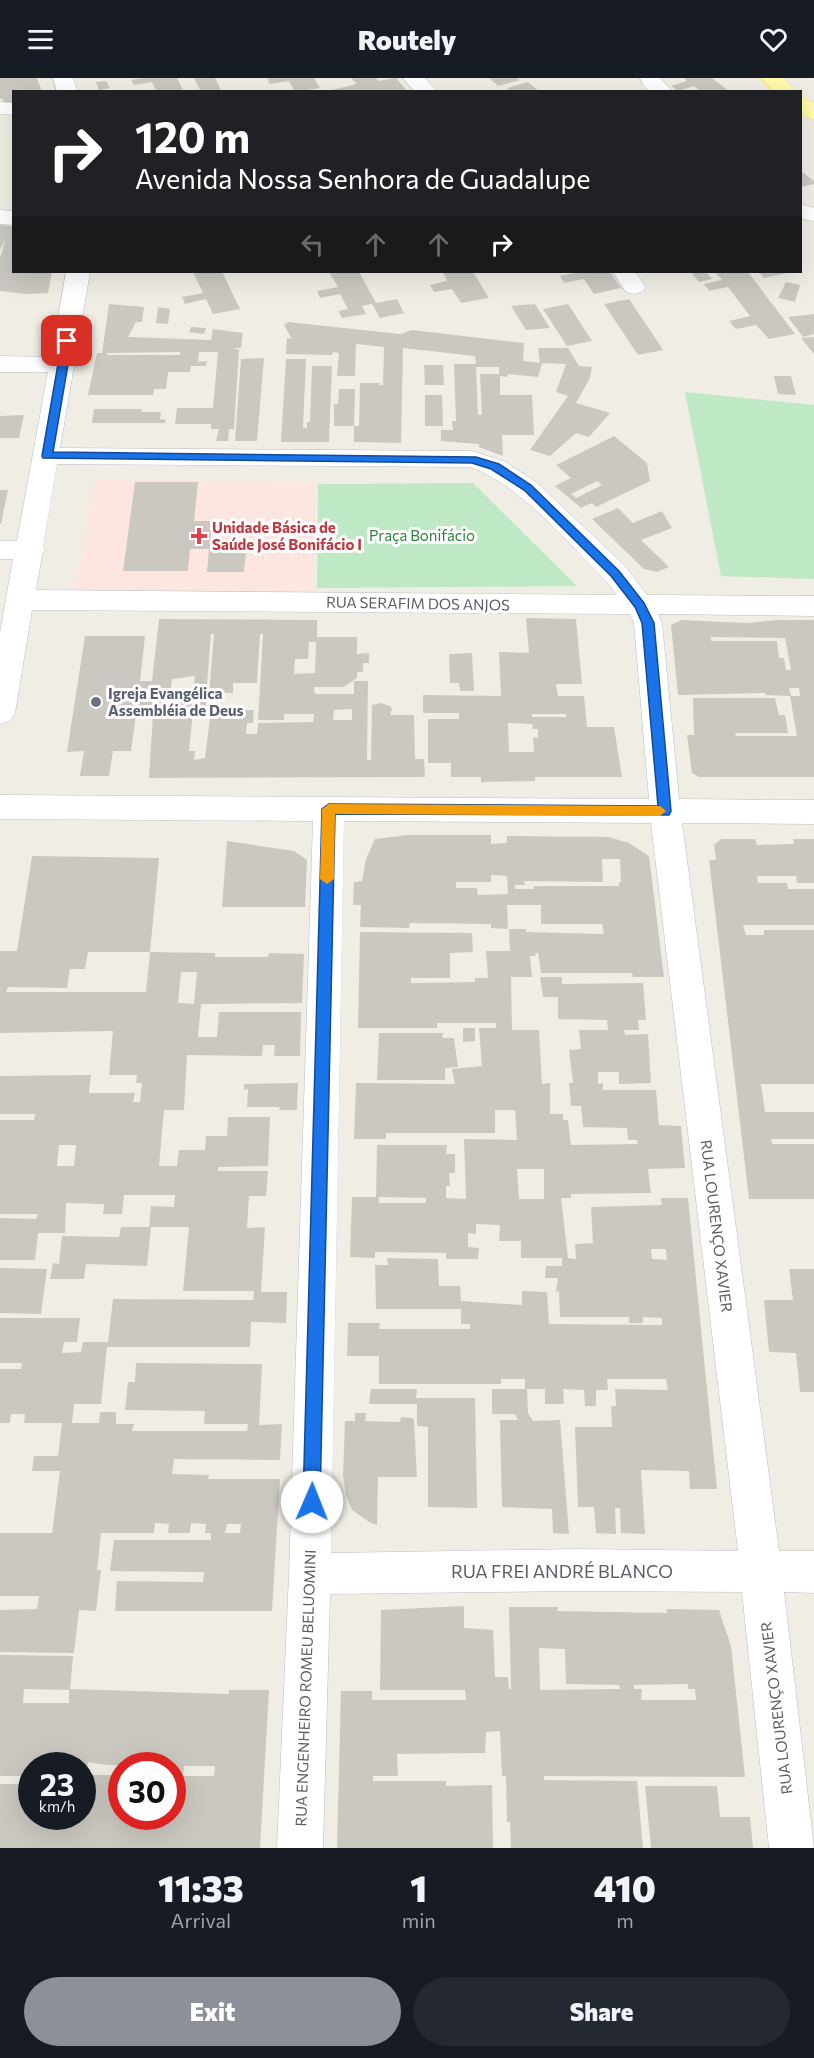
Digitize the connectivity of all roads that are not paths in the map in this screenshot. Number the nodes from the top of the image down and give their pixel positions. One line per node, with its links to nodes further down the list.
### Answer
1 (413, 78): 4 (street)
2 (650, 78): 5 (street)
3 (771, 78): 6 (main road)
4 (425, 90)
5 (661, 90)
6 (785, 90)
7 (802, 104): 8 (main road)
8 (814, 114)
9 (78, 273): 11 (street)
10 (0, 364): 11 (street)
11 (63, 364): 12 (street)
12 (47, 456): 14 (street); 16 (street)
13 (0, 550): 14 (street)
14 (31, 550): 15 (street)
15 (22, 600): 16 (street, RUA SERAFIM DOS ANJOS); 18 (street)
16 (640, 605): 17 (street, RUA SERAFIM DOS ANJOS); 21 (street, RUA LOURENÇO XAVIER)
17 (814, 606)
18 (0, 713)
19 (0, 807): 20 (street)
20 (329, 809): 21 (street); 25 (street, RUA ENGENHEIRO ROMEU BELUOMINI)
21 (665, 811): 22 (street); 23 (street, RUA LOURENÇO XAVIER)
22 (814, 812)
23 (760, 1572): 24 (street, RUA FREI ANDRÉ BLANCO); 25 (street, RUA FREI ANDRÉ BLANCO); 27 (street, RUA LOURENÇO XAVIER)
24 (814, 1572)
25 (310, 1574): 26 (street, RUA ENGENHEIRO ROMEU BELUOMINI)
26 (300, 1848)
27 (792, 1848)

